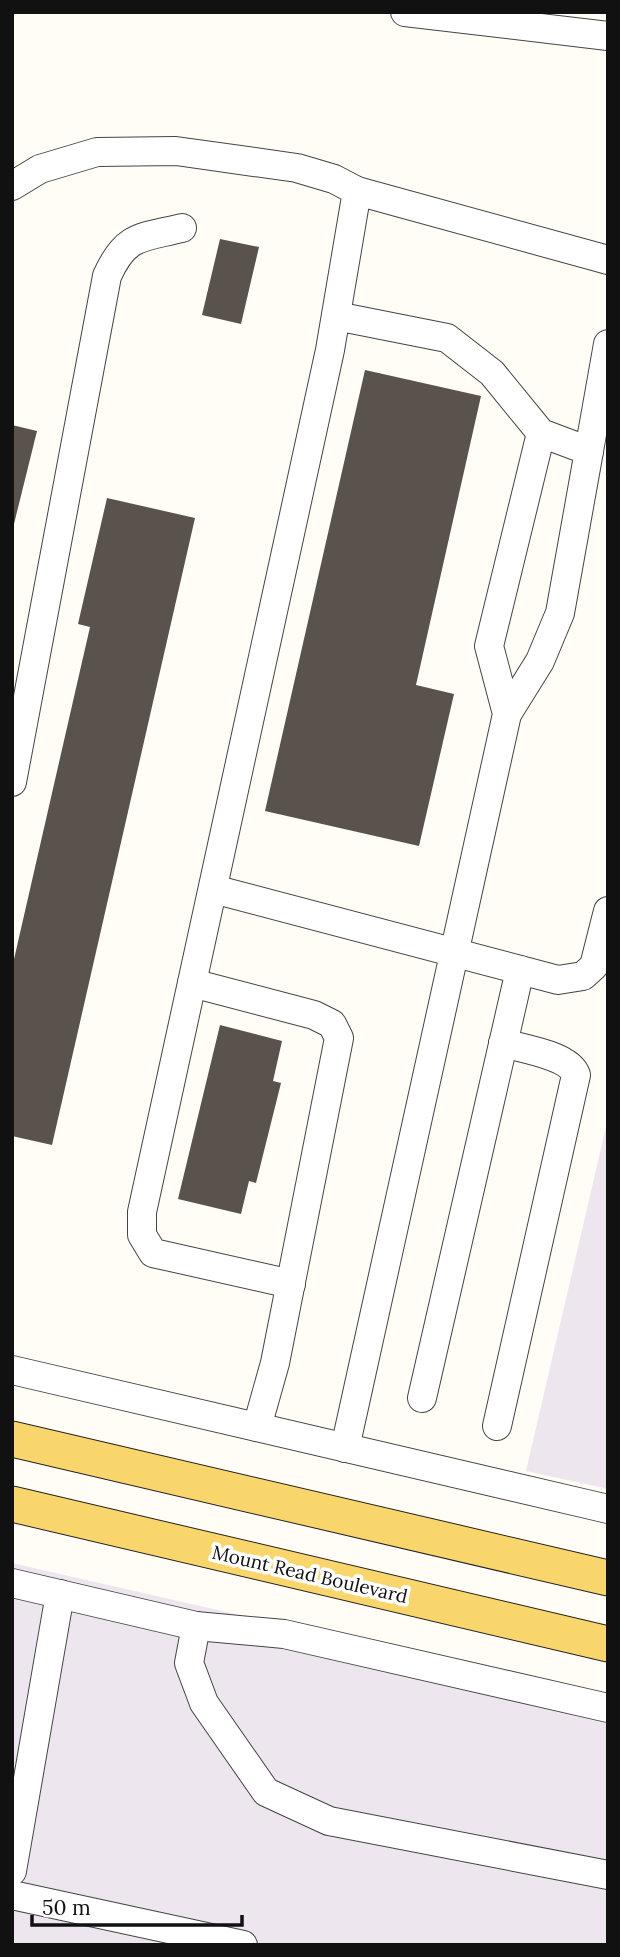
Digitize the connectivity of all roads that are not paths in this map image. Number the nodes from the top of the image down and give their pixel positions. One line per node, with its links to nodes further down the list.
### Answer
1 (405, 12): 2 (street)
2 (608, 36)
3 (12, 186): 4 (street)
4 (357, 191): 6 (street); 7 (street)
5 (182, 228): 12 (street)
6 (608, 260)
7 (335, 316): 9 (street); 13 (street)
8 (608, 345): 10 (street)
9 (541, 433): 10 (street); 11 (street)
10 (589, 452): 11 (street)
11 (507, 714): 15 (street)
12 (12, 782)
13 (213, 889): 15 (street); 17 (street)
14 (608, 911): 16 (street)
15 (456, 953): 16 (street); 25 (street)
16 (520, 970): 18 (street)
17 (192, 983): 19 (street); 19 (street)
18 (503, 1043): 21 (street); 22 (street)
19 (290, 1284): 23 (street)
20 (12, 1370): 23 (street)
21 (422, 1398)
22 (497, 1426)
23 (257, 1427): 25 (street)
24 (12, 1439): 28 (main road)
25 (345, 1448): 27 (street)
26 (12, 1504): 32 (main road, Mount Read Boulevard)
27 (608, 1509)
28 (608, 1578)
29 (12, 1583): 30 (street)
30 (60, 1594): 31 (street); 34 (street)
31 (196, 1626): 33 (street); 35 (street)
32 (608, 1644)
33 (608, 1708)
34 (12, 1871)
35 (608, 1875)
36 (12, 1895): 37 (street)
37 (243, 1945)

